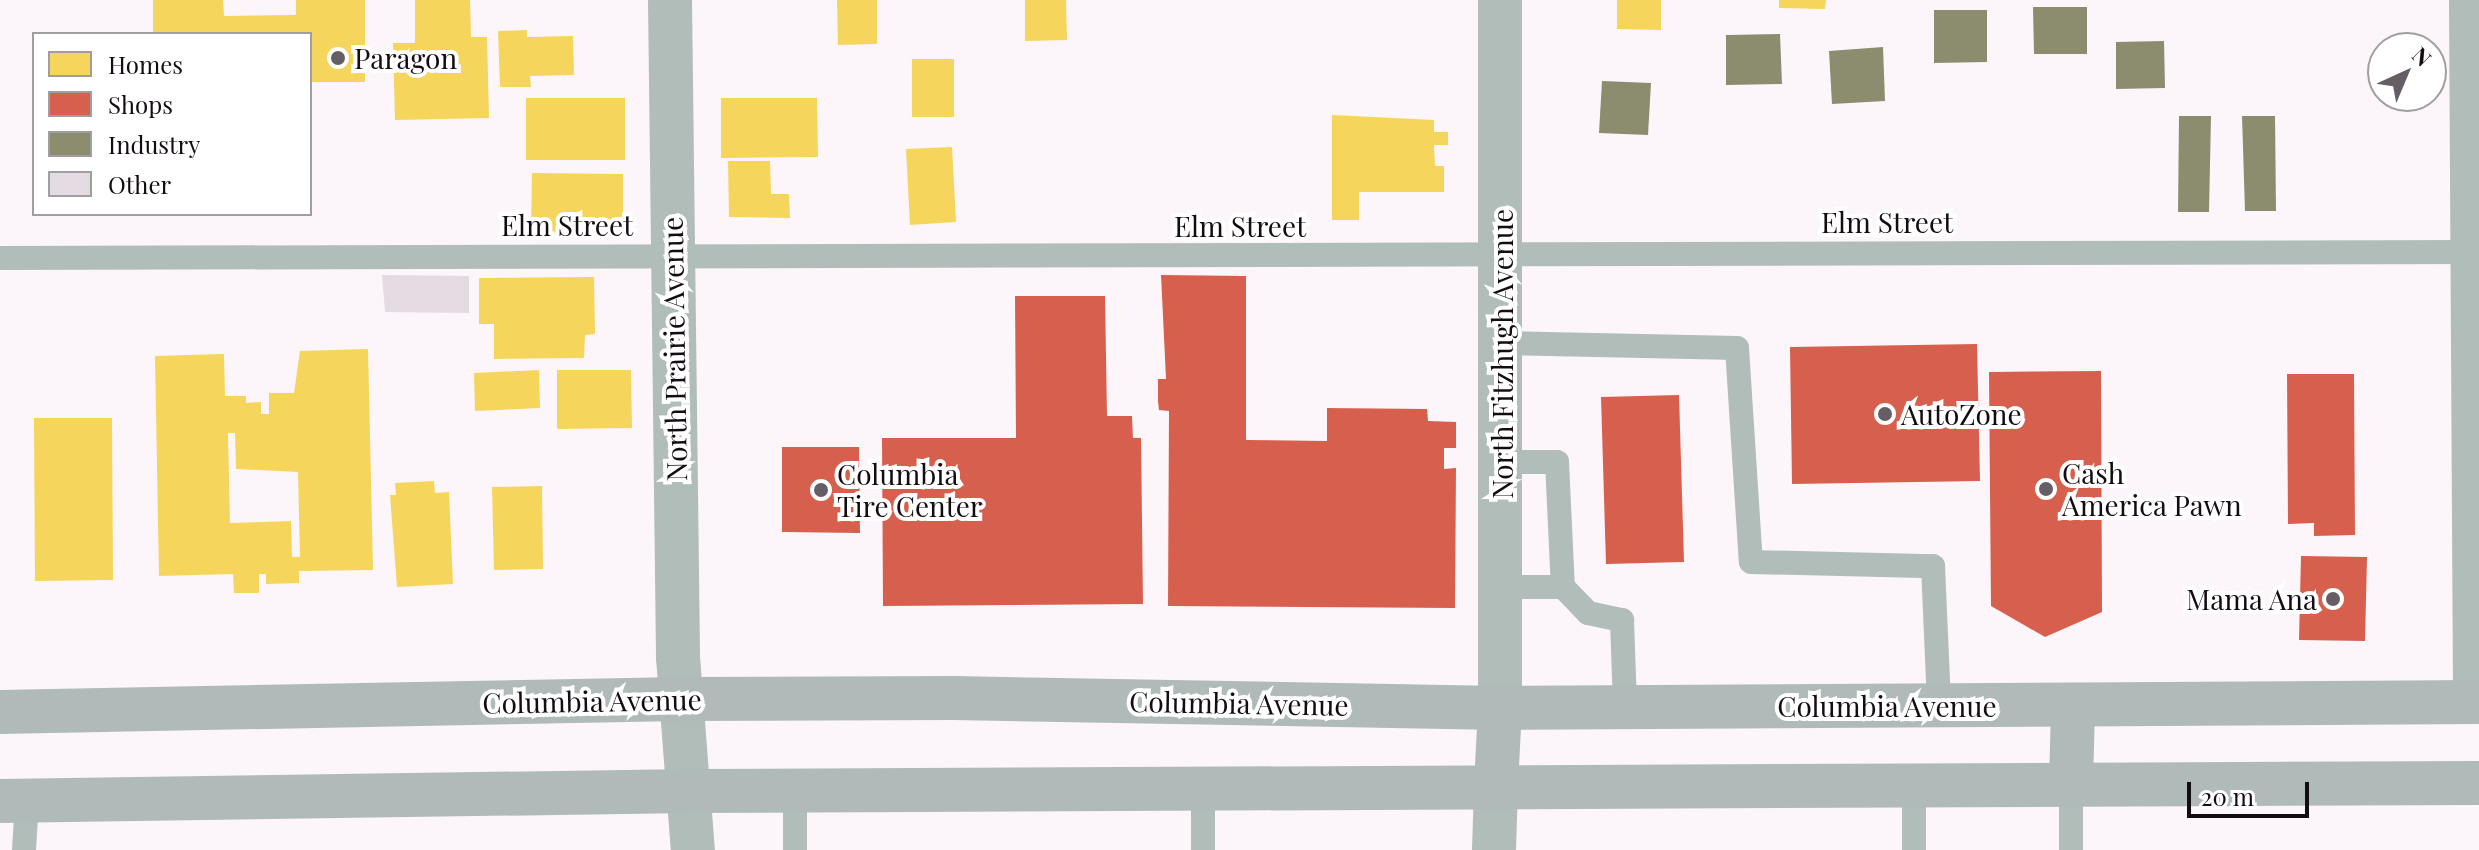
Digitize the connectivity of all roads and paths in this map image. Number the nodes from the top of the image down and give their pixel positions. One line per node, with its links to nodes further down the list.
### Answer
1 (670, 0): 5 (street, North Prairie Avenue)
2 (1500, 0): 6 (street, North Fitzhugh Avenue)
3 (2471, 0): 4 (street)
4 (2475, 252): 6 (lane, Elm Street); 13 (street)
5 (673, 254): 6 (lane, Elm Street); 7 (lane, Elm Street); 12 (street, North Prairie Avenue)
6 (1504, 254): 8 (street, North Fitzhugh Avenue)
7 (0, 258)
8 (1503, 343): 9 (street, North Fitzhugh Avenue); 14 (lane)
9 (1502, 462): 10 (street, North Fitzhugh Avenue); 11 (lane)
10 (1501, 587): 11 (lane); 17 (street, North Fitzhugh Avenue)
11 (1563, 587): 16 (lane)
12 (680, 699): 17 (main road, Columbia Avenue); 18 (main road, Columbia Avenue); 24 (street, North Prairie Avenue)
13 (2477, 702): 15 (main road, Columbia Avenue)
14 (1939, 705): 15 (main road, Columbia Avenue); 16 (main road, Columbia Avenue)
15 (2073, 705): 21 (main road)
16 (1625, 707): 17 (main road, Columbia Avenue)
17 (1500, 708): 22 (main road)
18 (0, 712)
19 (2479, 783): 21 (main road)
20 (1914, 784): 21 (main road); 22 (main road); 32 (lane)
21 (2071, 784): 33 (lane)
22 (1496, 786): 23 (main road); 31 (street)
23 (1203, 788): 25 (main road); 30 (lane)
24 (692, 791): 25 (main road); 26 (main road); 28 (street, North Prairie Avenue)
25 (795, 791): 29 (lane)
26 (13, 801): 27 (lane)
27 (24, 850)
28 (693, 850)
29 (795, 850)
30 (1203, 850)
31 (1494, 850)
32 (1914, 850)
33 (2071, 850)

